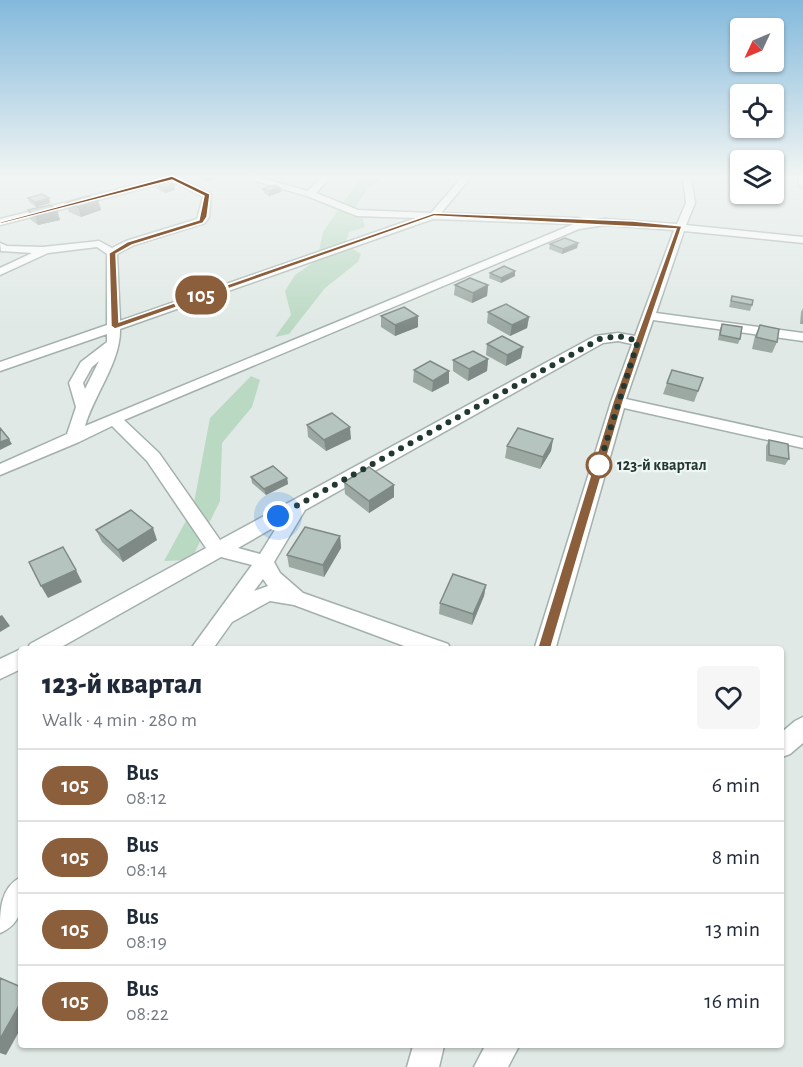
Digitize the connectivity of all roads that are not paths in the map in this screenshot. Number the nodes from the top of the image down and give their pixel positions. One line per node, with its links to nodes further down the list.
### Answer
1 (182, 227): 9 (street)
2 (398, 227): 12 (street)
3 (575, 227): 17 (street)
4 (677, 227): 5 (street)
5 (680, 227): 6 (street); 11 (street)
6 (803, 240)
7 (0, 246): 8 (street)
8 (50, 249): 9 (street); 10 (street)
9 (112, 253): 12 (street)
10 (0, 272)
11 (647, 315): 13 (street); 14 (street)
12 (115, 326): 15 (street); 18 (street)
13 (803, 337)
14 (638, 341): 16 (street); 21 (street)
15 (0, 367)
16 (618, 402): 19 (street); 29 (street)
17 (114, 419): 18 (street); 22 (street)
18 (73, 439): 20 (street)
19 (803, 443)
20 (0, 470)
21 (299, 505): 22 (street); 23 (street)
22 (217, 549): 23 (street); 26 (street)
23 (265, 562): 24 (street); 25 (street)
24 (296, 598): 25 (street); 28 (street)
25 (224, 617): 27 (street)
26 (44, 646)
27 (203, 646)
28 (430, 646)
29 (545, 646)
30 (18, 660): 31 (street)
31 (0, 670)
32 (803, 728): 33 (street)
33 (784, 744)
34 (18, 895): 35 (street)
35 (0, 919)
36 (428, 1048): 38 (street)
37 (502, 1048): 39 (street)
38 (423, 1067)
39 (490, 1067)

